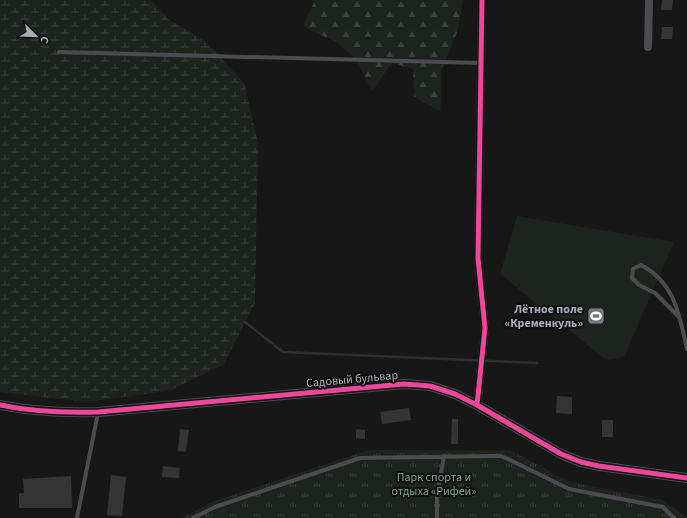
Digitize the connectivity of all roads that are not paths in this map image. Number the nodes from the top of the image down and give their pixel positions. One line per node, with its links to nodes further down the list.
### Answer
1 (482, 0): 5 (street)
2 (649, 0): 3 (street)
3 (648, 47)
4 (59, 52): 5 (lane)
5 (481, 63): 9 (street)
6 (678, 316): 6 (lane); 7 (lane)
7 (687, 349)
8 (0, 405): 10 (street, Садовый бульвар)
9 (477, 405): 10 (street, Садовый бульвар); 12 (street, Садовый бульвар)
10 (98, 412): 13 (lane)
11 (444, 456): 14 (lane); 15 (lane); 16 (lane)
12 (687, 478)
13 (77, 518)
14 (193, 518)
15 (437, 518)
16 (674, 518)

